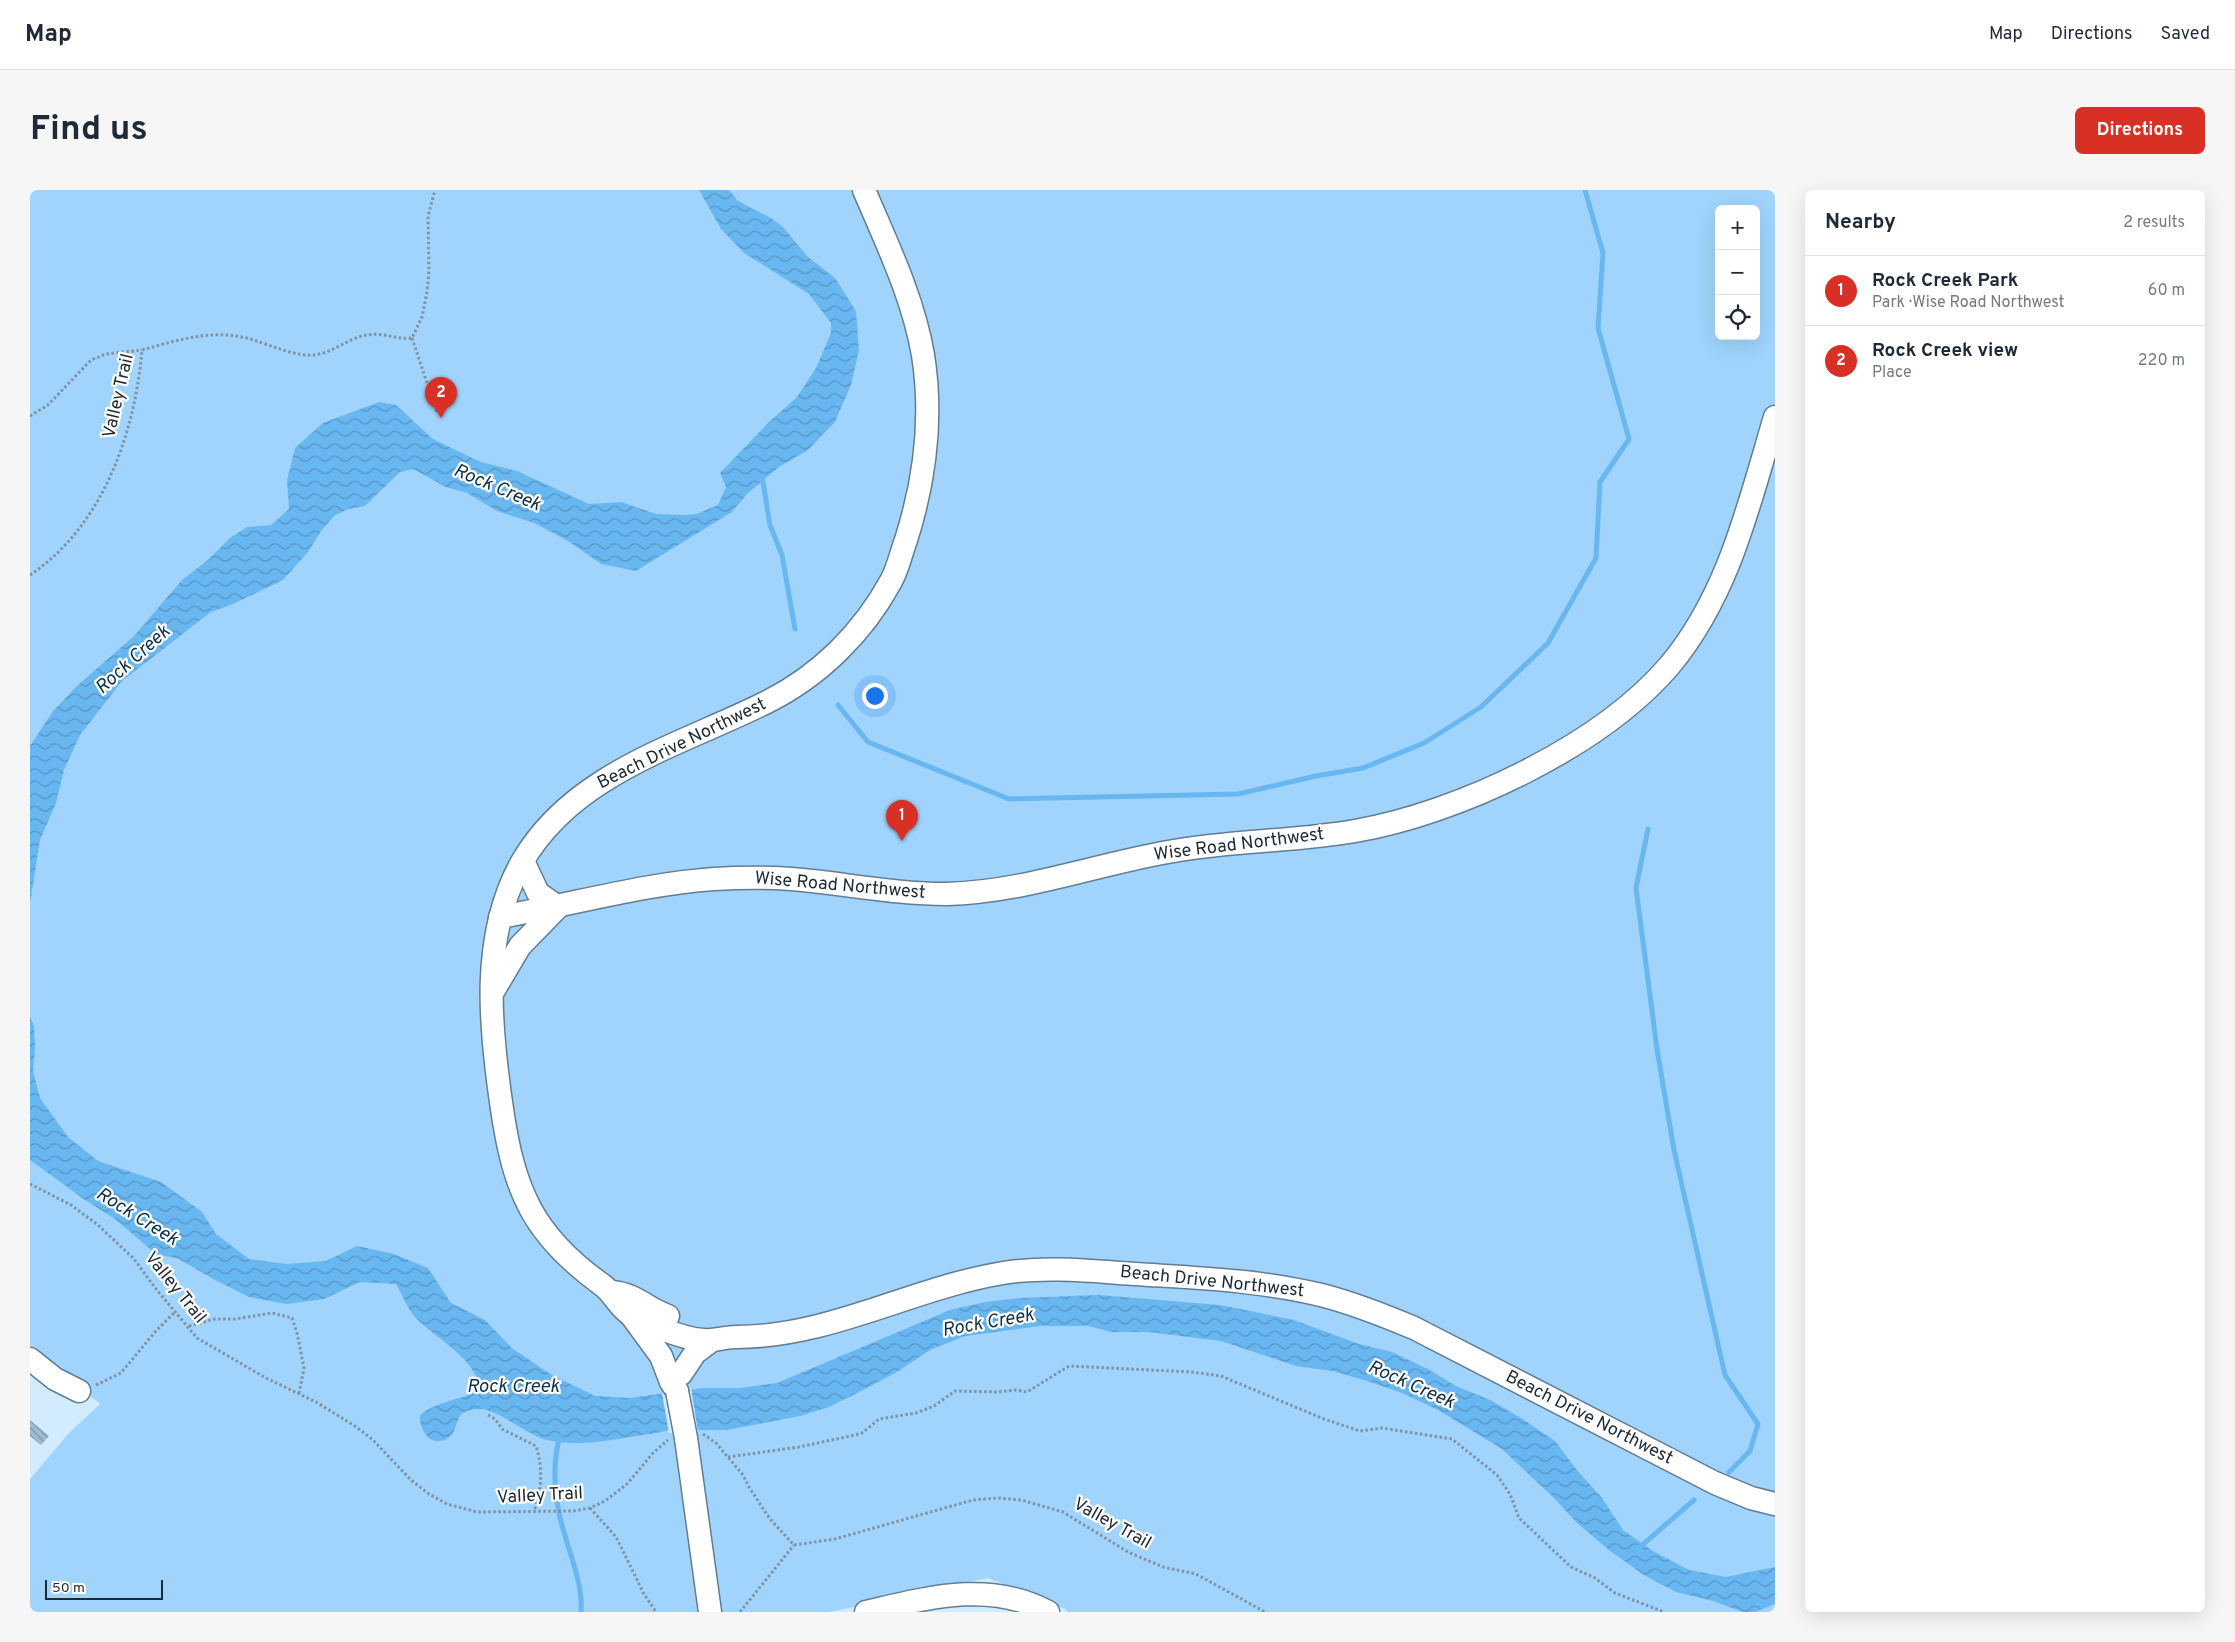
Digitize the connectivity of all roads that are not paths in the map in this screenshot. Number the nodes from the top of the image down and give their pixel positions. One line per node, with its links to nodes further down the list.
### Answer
1 (864, 190): 3 (street, Beach Drive Northwest)
2 (1775, 417): 4 (street, Wise Road Northwest)
3 (523, 861): 4 (street); 5 (street, Beach Drive Northwest)
4 (558, 907): 5 (street, Wise Road Northwest); 6 (street)
5 (500, 917): 6 (street, Beach Drive Northwest)
6 (492, 993): 7 (street, Beach Drive Northwest)
7 (612, 1292): 8 (street, Beach Drive Northwest); 9 (street, Beach Drive Northwest)
8 (630, 1314): 9 (street, Beach Drive Northwest); 11 (street)
9 (673, 1322): 10 (street, Beach Drive Northwest); 11 (street); 13 (street)
10 (721, 1339): 13 (street); 15 (street, Beach Drive Northwest)
11 (662, 1356): 13 (street)
12 (30, 1359): 14 (street)
13 (679, 1383): 16 (street, bridge)
14 (79, 1391)
15 (1775, 1504)
16 (710, 1612)
17 (866, 1612): 18 (street)
18 (1048, 1612)

